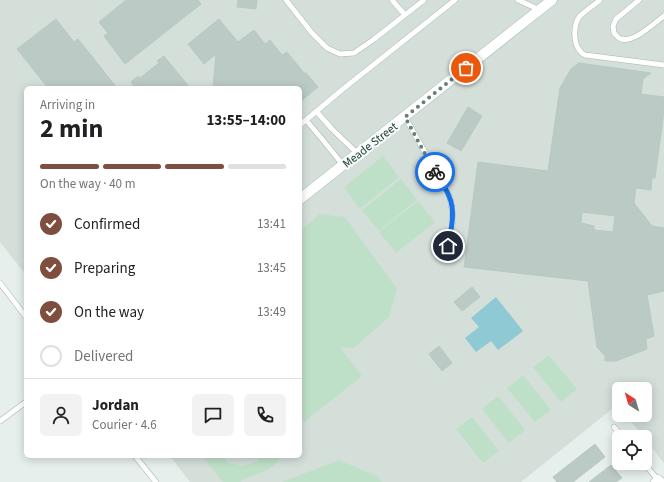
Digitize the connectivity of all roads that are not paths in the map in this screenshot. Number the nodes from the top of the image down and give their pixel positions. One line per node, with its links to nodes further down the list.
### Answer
1 (286, 0): 10 (lane)
2 (392, 0): 10 (lane)
3 (424, 0): 10 (lane)
4 (455, 0): 13 (lane)
5 (518, 0): 9 (lane)
6 (552, 0): 9 (street, Meade Street)
7 (600, 0): 12 (lane)
8 (639, 0): 11 (lane)
9 (540, 10): 14 (street, Meade Street)
10 (405, 15)
11 (664, 16)
12 (664, 65)
13 (316, 111): 15 (lane); 17 (lane)
14 (405, 117): 17 (street, Meade Street); 20 (lane)
15 (306, 120): 16 (lane); 18 (lane)
16 (302, 123)
17 (358, 154): 18 (street, Meade Street)
18 (343, 166): 19 (street, Meade Street)
19 (302, 197)
20 (448, 246)
21 (0, 283): 22 (lane)
22 (24, 314)
23 (24, 403): 24 (lane)
24 (0, 421)
25 (614, 427): 26 (lane)
26 (617, 430)
27 (137, 458): 30 (lane)
28 (649, 470): 29 (lane)
29 (658, 481)
30 (156, 482)

